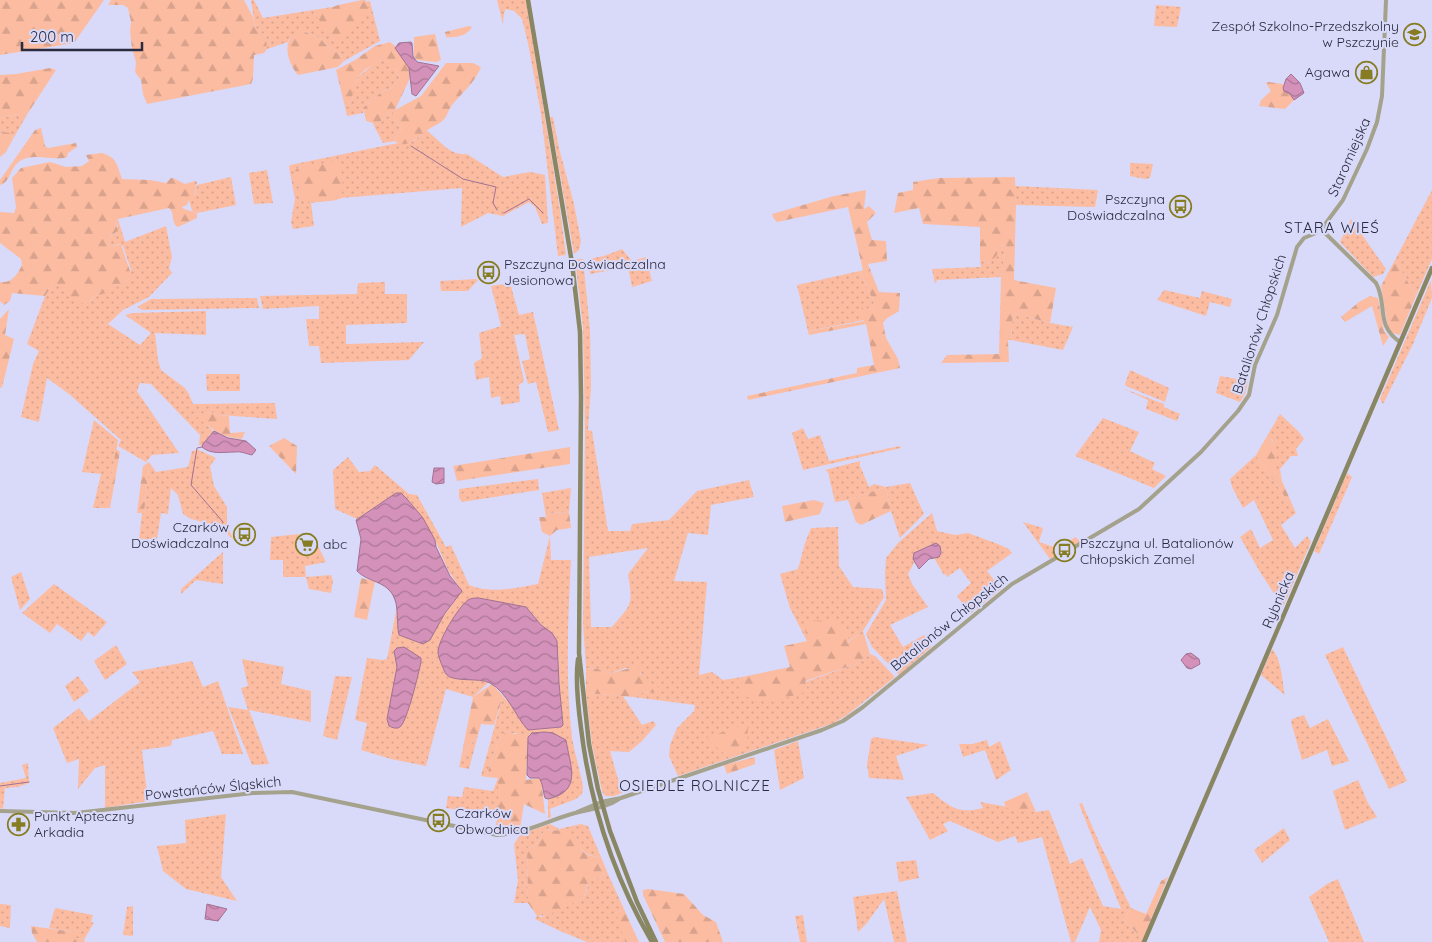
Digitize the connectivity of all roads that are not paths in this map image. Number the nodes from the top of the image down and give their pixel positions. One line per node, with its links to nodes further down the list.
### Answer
1 (528, 0): 8 (main road)
2 (1386, 0): 3 (street, Staromiejska)
3 (1323, 227): 4 (street); 5 (street)
4 (1316, 233): 5 (street); 9 (street, Batalionów Chłopskich)
5 (1325, 233): 7 (street)
6 (1432, 268): 7 (main road, Rybnicka)
7 (1400, 342): 15 (main road, Rybnicka)
8 (579, 653): 9 (main road); 10 (main road)
9 (602, 804): 10 (street, Batalionów Chłopskich); 14 (main road)
10 (596, 806): 12 (street, Batalionów Chłopskich); 13 (main road)
11 (0, 811): 12 (street, Powstańców Śląskich)
12 (514, 833)
13 (652, 942)
14 (656, 942)
15 (1144, 942)

